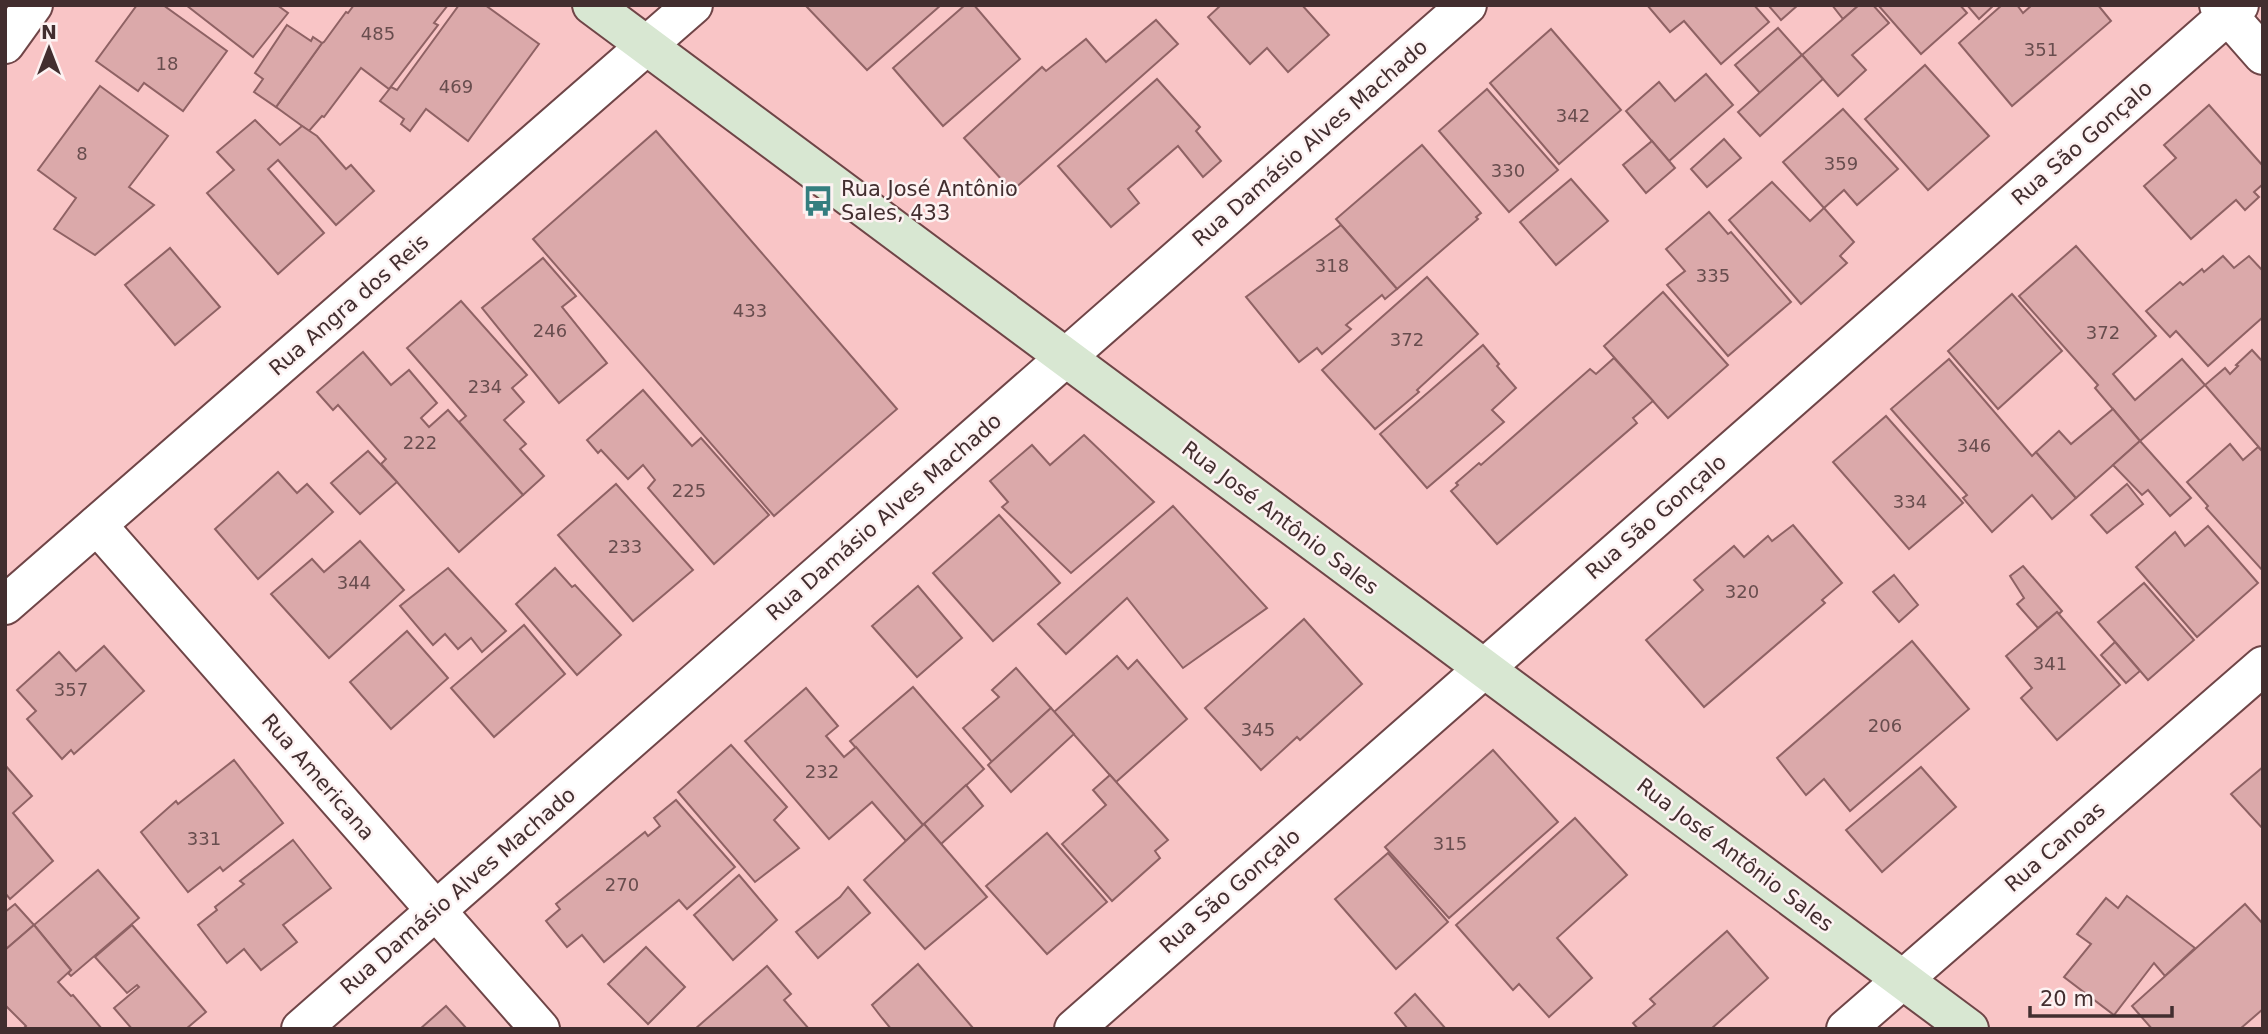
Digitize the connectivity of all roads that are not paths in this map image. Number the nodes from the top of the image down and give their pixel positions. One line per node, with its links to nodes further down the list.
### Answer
1 (33, 5): 6 (street)
2 (593, 5): 7 (street, Rua José Antônio Sales)
3 (693, 5): 7 (street, Rua Angra dos Reis)
4 (1467, 5): 9 (street, Rua Damásio Alves Machado)
5 (2228, 9): 8 (street); 13 (street, Rua São Gonçalo)
6 (5, 44)
7 (647, 46): 9 (street, Rua José Antônio Sales); 10 (street, Rua Angra dos Reis)
8 (2263, 55)
9 (1065, 358): 13 (street, Rua José Antônio Sales); 14 (street, Rua Damásio Alves Machado)
10 (97, 525): 11 (street, Rua Angra dos Reis); 14 (street, Rua Americana)
11 (5, 605)
12 (2263, 666): 15 (street, Rua Canoas)
13 (1484, 669): 15 (street, Rua José Antônio Sales); 18 (street, Rua São Gonçalo)
14 (436, 910): 16 (street, Rua Damásio Alves Machado); 17 (street, Rua Americana)
15 (1903, 980): 19 (street, Rua Canoas); 20 (street, Rua José Antônio Sales)
16 (301, 1029)
17 (540, 1029)
18 (1074, 1029)
19 (1846, 1029)
20 (1969, 1029)

